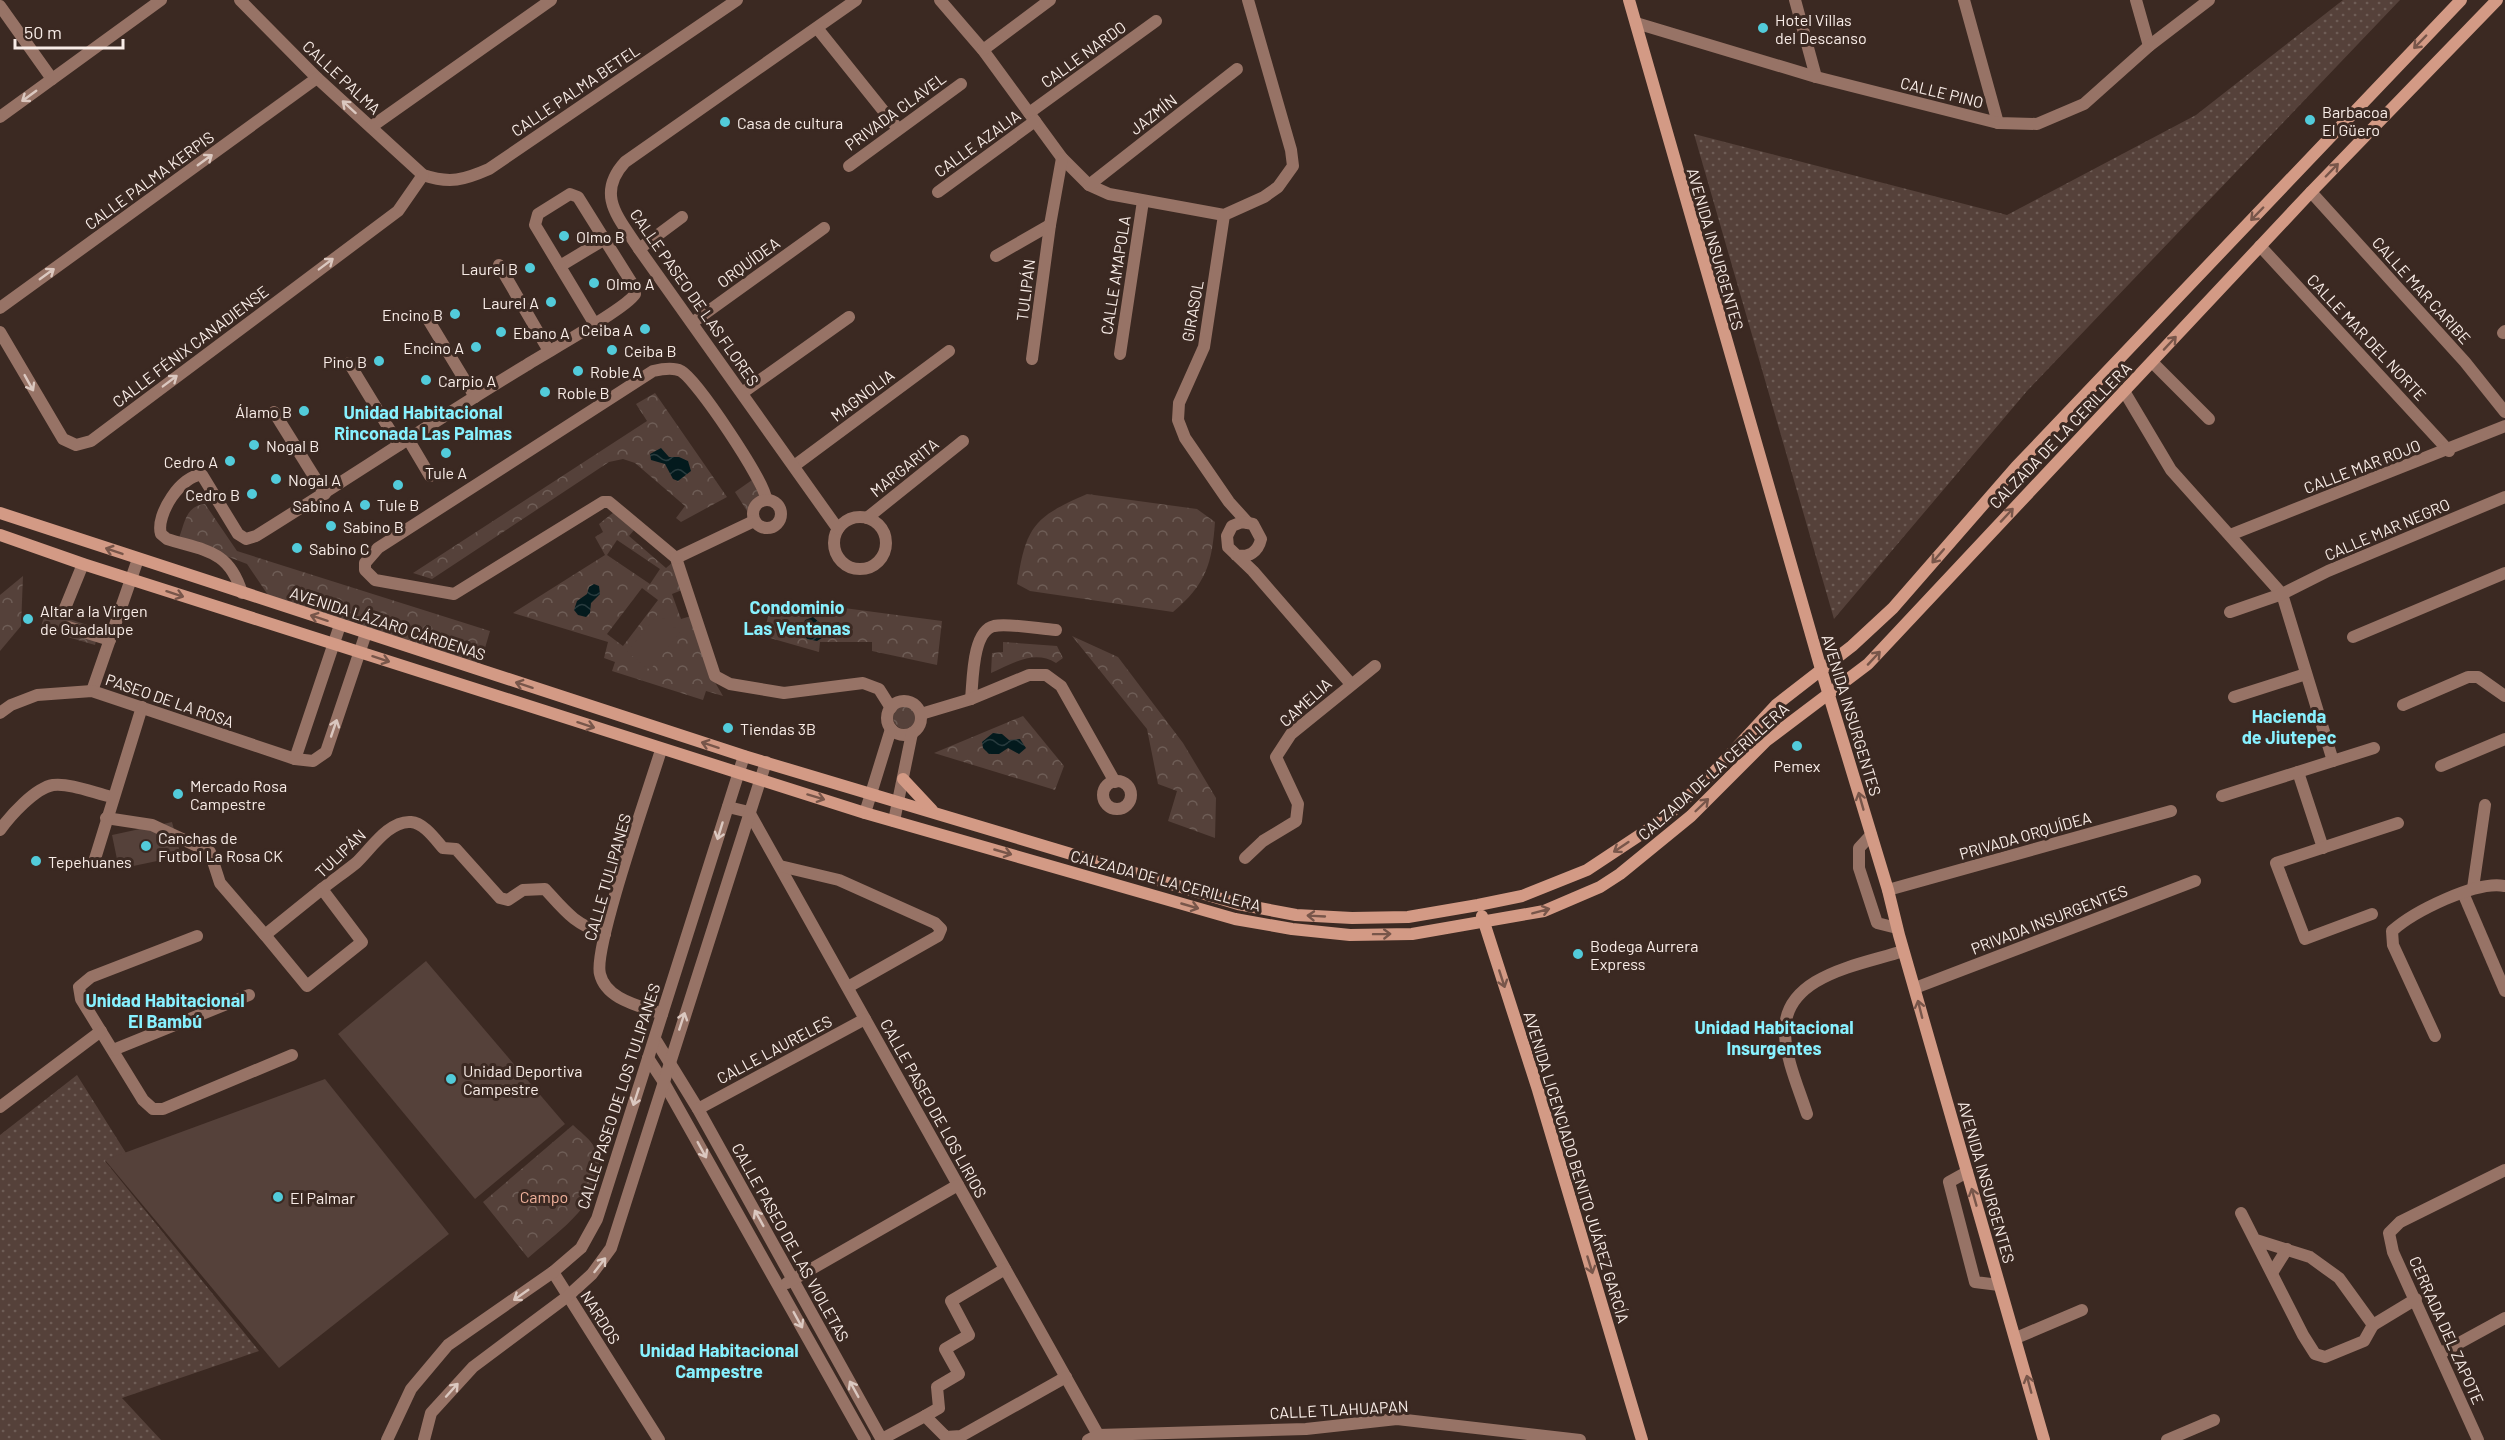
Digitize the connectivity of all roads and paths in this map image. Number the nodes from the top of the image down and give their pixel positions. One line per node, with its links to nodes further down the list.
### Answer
1 (161, 0): 25 (street)
2 (240, 0): 24 (street, CALLE PALMA)
3 (551, 0): 30 (street)
4 (737, 0): 34 (street, CALLE PALMA BETEL)
5 (856, 0): 19 (street, CALLE PASEO DE LAS FLORES)
6 (940, 0): 21 (street)
7 (1050, 0): 21 (street)
8 (1248, 0): 39 (street)
9 (1629, 0): 18 (main road, AVENIDA INSURGENTES)
10 (1795, 0): 23 (street)
11 (1964, 0): 29 (street)
12 (2136, 0): 20 (street)
13 (2209, 0): 20 (street, CALLE PINO)
14 (2461, 0): 106 (main road, CALZADA DE LA CERILLERA, one-way to 106)
15 (2497, 0): 37 (main road, CALZADA DE LA CERILLERA, one-way to 15)
16 (0, 6): 25 (street)
17 (1156, 21): 28 (street, CALLE NARDO)
18 (1636, 23): 23 (street, CALLE PINO); 106 (main road, AVENIDA INSURGENTES)
19 (817, 28): 31 (street); 45 (street, CALLE PASEO DE LAS FLORES)
20 (2149, 46): 29 (street, CALLE PINO)
21 (983, 50): 28 (street)
22 (1237, 69): 35 (street, JAZMÍN)
23 (1816, 77): 29 (street, CALLE PINO)
24 (317, 78): 30 (street, CALLE PALMA, one-way to 24); 49 (street, CALLE PALMA KERPIS, one-way to 24)
25 (52, 79): 27 (street, one-way to 27)
26 (961, 84): 31 (street, PRIVADA CLAVEL)
27 (0, 117)
28 (1032, 117): 32 (street); 36 (street, CALLE AZALIA)
29 (1998, 123)
30 (371, 127): 34 (street, CALLE PALMA)
31 (898, 129): 33 (street, PRIVADA CLAVEL)
32 (1062, 158): 35 (street); 41 (street, TULIPÁN)
33 (849, 166)
34 (423, 175): 54 (street, CALLE FÉNIX CANADIENSE, one-way to 34)
35 (1089, 185): 38 (street)
36 (938, 192)
37 (2311, 192): 44 (main road, CALZADA DE LA CERILLERA); 65 (street, CALLE MAR CARIBE)
38 (1143, 201): 39 (street); 57 (street, CALLE AMAPOLA)
39 (1224, 214): 76 (street, GIRASOL)
40 (682, 217): 45 (street)
41 (1050, 225): 46 (street, TULIPÁN); 58 (street, TULIPÁN)
42 (824, 228): 53 (street, ORQUÍDEA)
43 (605, 239): 48 (street); 48 (street); 52 (street)
44 (2260, 246): 59 (main road, CALZADA DE LA CERILLERA, one-way to 44); 70 (street, CALLE MAR DEL NORTE)
45 (639, 249): 53 (street, CALLE PASEO DE LAS FLORES)
46 (996, 256)
47 (499, 265): 55 (street)
48 (560, 266): 52 (street)
49 (0, 309)
50 (426, 316): 63 (street)
51 (849, 317): 62 (street)
52 (594, 323): 55 (street)
53 (692, 323): 62 (street, CALLE PASEO DE LAS FLORES)
54 (0, 332)
55 (549, 351): 63 (street)
56 (949, 351): 71 (street, MAGNOLIA)
57 (1119, 354)
58 (1032, 359)
59 (2152, 362): 61 (main road, CALZADA DE LA CERILLERA); 66 (street)
60 (349, 363): 69 (street)
61 (2124, 391): 84 (street); 110 (main road, CALZADA DE LA CERILLERA, one-way to 61)
62 (742, 393): 71 (street, CALLE PASEO DE LAS FLORES)
63 (475, 397): 69 (street)
64 (274, 412): 73 (street)
65 (2505, 412)
66 (2209, 419)
67 (2505, 426): 70 (street, CALLE MAR ROJO)
68 (963, 441): 78 (street, MARGARITA)
69 (403, 442): 72 (street); 73 (street)
70 (2449, 451): 84 (street, CALLE MAR ROJO)
71 (795, 466): 82 (street, CALLE PASEO DE LAS FLORES)
72 (430, 476)
73 (325, 494): 93 (street)
74 (2505, 497): 94 (street, CALLE MAR NEGRO)
75 (766, 500): 79 (street); 79 (street); 87 (street)
76 (1229, 502): 80 (street, GIRASOL); 81 (street)
77 (0, 513): 88 (main road, AVENIDA LÁZARO CÁRDENAS, one-way to 77)
78 (867, 518): 82 (street, MARGARITA); 82 (street, MARGARITA)
79 (754, 521): 87 (street)
80 (1248, 523): 81 (street); 85 (street)
81 (1232, 526): 86 (street)
82 (838, 530)
83 (0, 535): 89 (main road)
84 (2230, 535): 94 (street)
85 (1253, 553): 86 (street); 90 (street)
86 (1236, 555): 90 (street, CAMELIA)
87 (676, 558): 116 (street)
88 (138, 559): 92 (street); 93 (main road, AVENIDA LÁZARO CÁRDENAS)
89 (83, 564): 92 (main road); 96 (street)
90 (1253, 571): 108 (street, CAMELIA)
91 (2505, 573): 101 (street)
92 (131, 580): 102 (street); 103 (main road, one-way to 103)
93 (242, 593): 97 (main road, AVENIDA LÁZARO CÁRDENAS, one-way to 93)
94 (2282, 594): 95 (street, CALLE MAR NEGRO); 107 (street)
95 (2230, 612)
96 (63, 613)
97 (340, 625): 100 (main road, AVENIDA LÁZARO CÁRDENAS); 103 (street)
98 (68, 627): 102 (street)
99 (1056, 630): 113 (street)
100 (366, 633): 104 (street, PASEO DE LA ROSA); 124 (main road, AVENIDA LÁZARO CÁRDENAS, one-way to 100)
101 (2353, 637)
102 (110, 640): 109 (street)
103 (334, 644): 104 (main road); 125 (street)
104 (360, 652): 123 (main road, one-way to 123); 125 (street, PASEO DE LA ROSA, one-way to 104)
105 (1375, 666): 108 (street, CAMELIA)
106 (1821, 669): 110 (main road, AVENIDA INSURGENTES); 158 (main road, CALZADA DE LA CERILLERA, one-way to 158)
107 (2306, 674): 112 (street); 126 (street)
108 (1351, 684): 150 (street, CAMELIA)
109 (92, 691): 115 (street, PASEO DE LA ROSA); 117 (street, PASEO DE LA ROSA)
110 (1830, 696): 148 (main road, AVENIDA INSURGENTES, one-way to 110); 161 (main road, CALZADA DE LA CERILLERA, one-way to 110)
111 (2505, 696): 114 (street)
112 (2234, 697)
113 (971, 699): 118 (street); 133 (street)
114 (2403, 705)
115 (142, 707): 125 (street, PASEO DE LA ROSA); 136 (street)
116 (891, 708): 118 (street); 119 (street)
117 (0, 713)
118 (921, 714): 120 (street)
119 (891, 729): 120 (street); 134 (street)
120 (912, 733): 131 (street)
121 (2505, 738): 128 (street)
122 (2374, 748): 126 (street)
123 (661, 750): 130 (main road); 163 (street, CALLE TULIPANES)
124 (744, 756): 127 (main road, AVENIDA LÁZARO CÁRDENAS); 130 (street, CALLE PASEO DE LOS TULIPANES)
125 (295, 759)
126 (2333, 761): 129 (street)
127 (766, 762): 132 (street); 134 (main road, CALZADA DE LA CERILLERA)
128 (2441, 766)
129 (2298, 772): 135 (street); 149 (street)
130 (738, 774): 132 (main road); 139 (street, CALLE PASEO DE LOS TULIPANES)
131 (903, 779): 137 (street); 140 (main road)
132 (760, 780): 142 (street); 143 (main road, CALZADA DE LA CERILLERA, one-way to 143)
133 (1115, 782)
134 (872, 792): 137 (main road, CALZADA DE LA CERILLERA); 143 (street)
135 (2222, 796)
136 (112, 797): 144 (street); 147 (street)
137 (899, 800): 140 (main road, CALZADA DE LA CERILLERA); 145 (street)
138 (2485, 805): 157 (street)
139 (728, 807): 142 (street); 172 (street, CALLE PASEO DE LOS TULIPANES, one-way to 172)
140 (933, 811): 160 (main road, CALZADA DE LA CERILLERA, one-way to 140)
141 (2171, 811): 156 (street, PRIVADA ORQUÍDEA)
142 (749, 812): 152 (street, CALLE PASEO DE LOS LIRIOS); 180 (street, one-way to 142)
143 (865, 813): 145 (main road, CALZADA DE LA CERILLERA)
144 (106, 818): 151 (street); 165 (street)
145 (894, 821): 164 (main road, CALZADA DE LA CERILLERA, one-way to 164)
146 (2398, 823): 149 (street)
147 (0, 830)
148 (1870, 835): 156 (main road, AVENIDA INSURGENTES); 162 (street)
149 (2323, 848): 159 (street)
150 (1245, 858)
151 (94, 862)
152 (780, 866): 168 (street, CALLE PASEO DE LOS LIRIOS); 168 (street)
153 (2195, 881): 169 (street, PRIVADA INSURGENTES)
154 (2505, 886): 157 (street)
155 (322, 889): 163 (street, TULIPÁN); 165 (street); 165 (street, TULIPÁN)
156 (1888, 890): 162 (main road, AVENIDA INSURGENTES)
157 (2468, 891): 170 (street); 175 (street)
158 (1479, 905): 160 (main road, CALZADA DE LA CERILLERA); 161 (main road, AVENIDA LICENCIADO BENITO JUÁREZ GARCÍA)
159 (2372, 914)
160 (1408, 916): 164 (main road)
161 (1484, 923): 164 (main road, CALZADA DE LA CERILLERA); 215 (main road, AVENIDA LICENCIADO BENITO JUÁREZ GARCÍA, one-way to 215)
162 (1897, 928): 167 (main road, AVENIDA INSURGENTES)
163 (605, 934): 172 (street, CALLE TULIPANES)
164 (1412, 934)
165 (265, 935)
166 (196, 936): 174 (street)
167 (1903, 951): 169 (main road, AVENIDA INSURGENTES); 184 (street)
168 (848, 987): 173 (street, CALLE PASEO DE LOS LIRIOS)
169 (1915, 988): 186 (main road, AVENIDA INSURGENTES, one-way to 169)
170 (2505, 991)
171 (249, 995): 177 (street)
172 (663, 1014): 176 (street, CALLE PASEO DE LOS TULIPANES)
173 (865, 1019): 183 (street, CALLE LAURELES); 187 (street, CALLE PASEO DE LOS LIRIOS)
174 (101, 1031): 177 (street); 182 (street)
175 (2435, 1036)
176 (655, 1039): 179 (street, CALLE PASEO DE LOS TULIPANES); 180 (street, CALLE PASEO DE LAS VIOLETAS)
177 (113, 1050): 178 (street)
178 (292, 1055)
179 (648, 1058): 181 (street, CALLE PASEO DE LAS VIOLETAS); 192 (street, CALLE PASEO DE LOS TULIPANES, one-way to 192)
180 (669, 1061): 181 (street); 183 (street, CALLE PASEO DE LAS VIOLETAS)
181 (663, 1080): 196 (street, CALLE PASEO DE LAS VIOLETAS, one-way to 196); 197 (street, one-way to 181)
182 (0, 1107)
183 (699, 1109): 194 (street, CALLE PASEO DE LAS VIOLETAS, one-way to 183)
184 (1807, 1114)
185 (2505, 1170): 198 (street, CERRADA DEL ZAPOTE)
186 (1967, 1173): 195 (main road, AVENIDA INSURGENTES, one-way to 186); 195 (street)
187 (958, 1185): 191 (street, CALLE PASEO DE LOS LIRIOS); 194 (street)
188 (2241, 1213): 189 (street)
189 (2256, 1240): 190 (street); 193 (street)
190 (2287, 1249): 193 (street); 201 (street)
191 (1005, 1269): 204 (street, CALLE PASEO DE LOS LIRIOS); 205 (street)
192 (554, 1272): 197 (street, NARDOS); 209 (street, CALLE PASEO DE LOS TULIPANES, one-way to 209)
193 (2272, 1273): 201 (street)
194 (793, 1280): 196 (street); 213 (street, CALLE PASEO DE LAS VIOLETAS, one-way to 194)
195 (1999, 1285): 202 (main road, AVENIDA INSURGENTES)
196 (780, 1287): 212 (street, CALLE PASEO DE LAS VIOLETAS, one-way to 212)
197 (568, 1296): 210 (street, one-way to 197); 211 (street, NARDOS)
198 (2416, 1299): 201 (street); 203 (street, CERRADA DEL ZAPOTE)
199 (2082, 1310): 202 (street)
200 (2505, 1318): 203 (street)
201 (2373, 1325)
202 (2016, 1338): 216 (main road, AVENIDA INSURGENTES, one-way to 202)
203 (2441, 1353): 218 (street, CERRADA DEL ZAPOTE)
204 (1066, 1377): 205 (street); 208 (street, CALLE PASEO DE LOS LIRIOS)
205 (925, 1416): 213 (street)
206 (2214, 1420): 217 (street)
207 (1309, 1434): 208 (street, CALLE TLAHUAPAN); 214 (street, CALLE TLAHUAPAN)
208 (1095, 1438)
209 (387, 1440)
210 (424, 1440)
211 (659, 1440)
212 (865, 1440)
213 (882, 1440)
214 (1580, 1440)
215 (1642, 1440)
216 (2044, 1440)
217 (2167, 1440)
218 (2478, 1440)

